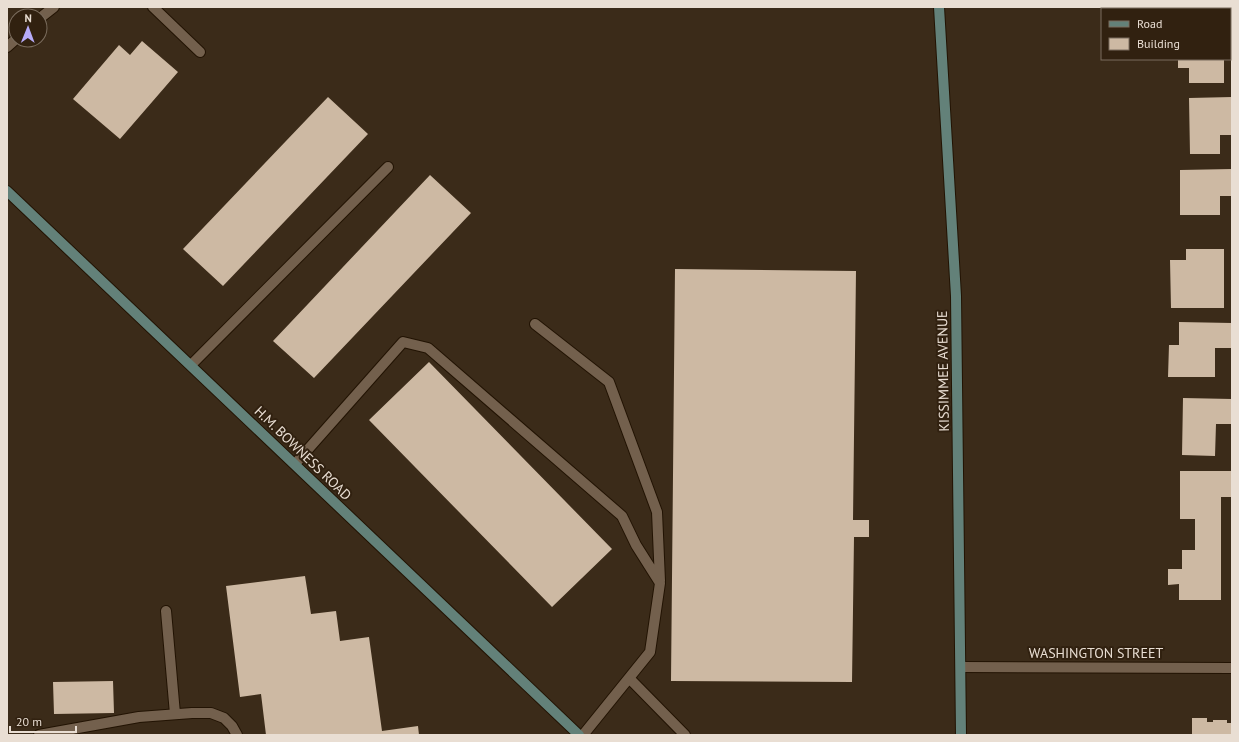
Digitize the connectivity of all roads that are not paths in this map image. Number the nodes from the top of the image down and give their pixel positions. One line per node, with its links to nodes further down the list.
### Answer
1 (153, 7): 3 (street)
2 (939, 7): 11 (main road, KISSIMMEE AVENUE)
3 (200, 52)
4 (388, 167): 7 (street)
5 (7, 191): 7 (main road, H.M. BOWNESS ROAD)
6 (535, 324): 9 (street)
7 (191, 365): 8 (main road, H.M. BOWNESS ROAD)
8 (295, 464): 9 (street); 17 (main road, H.M. BOWNESS ROAD)
9 (660, 583): 13 (street)
10 (166, 612): 14 (street)
11 (961, 666): 12 (street, WASHINGTON STREET); 20 (main road, KISSIMMEE AVENUE)
12 (1232, 668)
13 (629, 678): 18 (street); 19 (street)
14 (175, 714): 15 (street); 16 (street)
15 (40, 735)
16 (236, 735)
17 (579, 735)
18 (583, 735)
19 (685, 735)
20 (961, 735)

